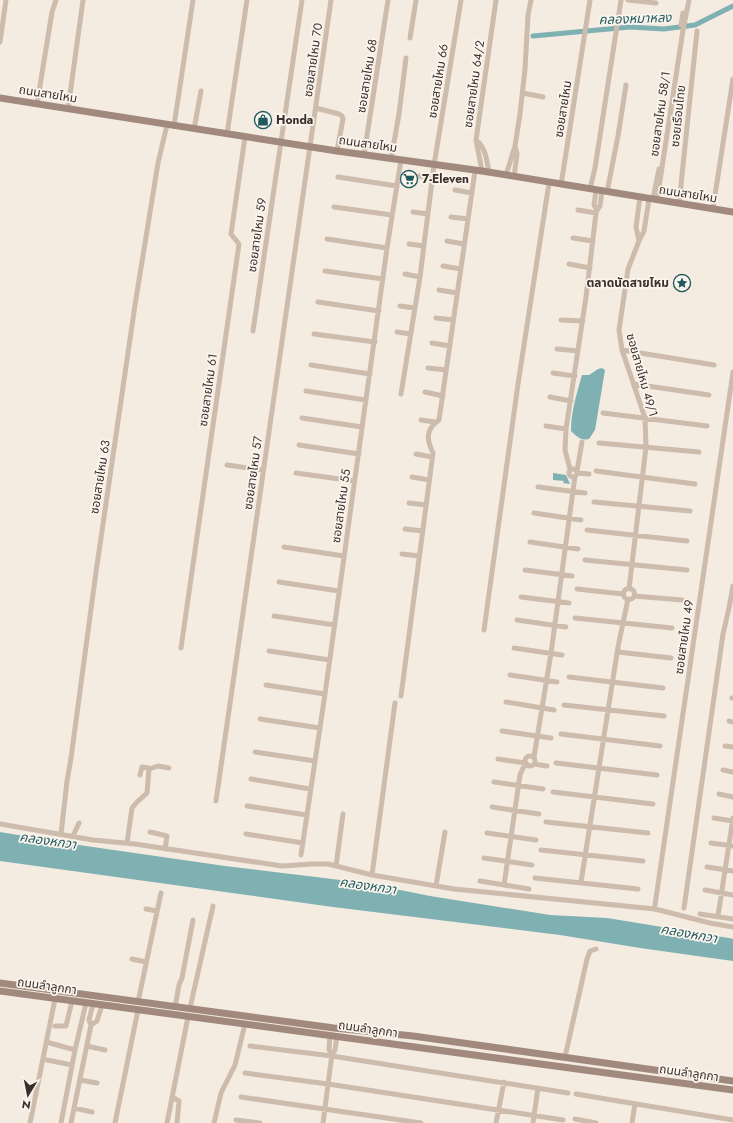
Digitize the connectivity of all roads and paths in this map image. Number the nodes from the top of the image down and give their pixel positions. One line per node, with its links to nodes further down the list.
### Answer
1 (6, 0): 20 (street)
2 (56, 0): 28 (street)
3 (83, 0): 30 (street)
4 (193, 0): 31 (street, ซอยสายไหม 63)
5 (247, 0): 33 (street)
6 (302, 0): 36 (street, ซอยสายไหม 59)
7 (331, 0): 29 (street, ซอยสายไหม 70)
8 (388, 0): 40 (street, ซอยสายไหม 68)
9 (416, 0): 19 (street)
10 (461, 0): 43 (street, ซอยสายไหม 66)
11 (496, 0): 35 (street, ซอยสายไหม 64/2)
12 (531, 0): 25 (street)
13 (590, 0): 53 (street, ซอยสายไหม)
14 (621, 0): 56 (street)
15 (628, 0): 17 (street)
16 (689, 0): 59 (street, ซอยสายไหม 58/1)
17 (656, 3)
18 (697, 31): 60 (street, ซอยเรือนไทย)
19 (410, 38)
20 (0, 42)
21 (406, 58): 41 (street)
22 (733, 79): 62 (street)
23 (626, 85): 56 (street)
24 (201, 91): 32 (street)
25 (523, 93): 26 (street); 37 (street)
26 (543, 97)
27 (0, 98): 28 (main road, ถนนสายไหม)
28 (37, 104): 30 (main road, ถนนสายไหม)
29 (316, 108): 38 (street, ซอยสายไหม 70); 39 (street)
30 (68, 109): 31 (main road, ถนนสายไหม)
31 (171, 125): 32 (main road, ถนนสายไหม); 282 (street, ซอยสายไหม 63)
32 (194, 129): 33 (main road, ถนนสายไหม)
33 (227, 134): 34 (main road, ถนนสายไหม)
34 (245, 137): 36 (main road, ถนนสายไหม); 205 (street, ซอยสายไหม 61)
35 (476, 140): 44 (street, ซอยสายไหม 64/2); 45 (street)
36 (280, 142): 38 (main road, ถนนสายไหม); 100 (street, ซอยสายไหม 59)
37 (515, 146): 46 (street); 49 (street)
38 (309, 147): 39 (main road, ถนนสายไหม); 145 (street, ซอยสายไหม 57)
39 (337, 151): 40 (main road, ถนนสายไหม)
40 (364, 155): 41 (main road, ถนนสายไหม)
41 (391, 159): 42 (main road, ถนนสายไหม)
42 (401, 160): 43 (main road, ถนนสายไหม); 54 (street, ซอยสายไหม 55)
43 (434, 165): 44 (main road, ถนนสายไหม); 50 (street, ซอยสายไหม 66)
44 (478, 171): 45 (main road, ถนนสายไหม); 57 (street, ซอยสายไหม 64/2)
45 (489, 173): 46 (main road, ถนนสายไหม)
46 (506, 175): 49 (main road, ถนนสายไหม)
47 (419, 176): 50 (street)
48 (338, 177): 54 (street)
49 (514, 177): 52 (main road, ถนนสายไหม)
50 (433, 179): 51 (street); 67 (street, ซอยสายไหม 66)
51 (450, 181)
52 (549, 183): 53 (main road, ถนนสายไหม); 204 (street)
53 (561, 185): 56 (main road, ถนนสายไหม)
54 (397, 186): 68 (street, ซอยสายไหม 55)
55 (455, 190): 57 (street)
56 (599, 191): 58 (main road, ถนนสายไหม); 64 (street)
57 (472, 193): 70 (street, ซอยสายไหม 64/2)
58 (640, 197): 59 (main road, ถนนสายไหม); 71 (street, ซอยสายไหม 49/1)
59 (653, 199): 60 (main road, ถนนสายไหม); 72 (street, ซอยสายไหม 49/1)
60 (678, 204): 62 (main road, ถนนสายไหม)
61 (334, 207): 68 (street)
62 (713, 208): 66 (main road, ถนนสายไหม)
63 (578, 210): 64 (street)
64 (596, 211): 76 (street)
65 (413, 212): 67 (street)
66 (733, 212)
67 (428, 214): 80 (street, ซอยสายไหม 66)
68 (392, 215): 81 (street, ซอยสายไหม 55)
69 (451, 216): 70 (street)
70 (468, 219): 79 (street, ซอยสายไหม 64/2)
71 (637, 220): 72 (street); 77 (street, ซอยสายไหม 49/1)
72 (646, 221): 77 (street, ซอยสายไหม 49/1)
73 (574, 238): 76 (street)
74 (328, 239): 81 (street)
75 (447, 241): 79 (street)
76 (594, 241): 84 (street)
77 (639, 241): 108 (street, ซอยสายไหม 49/1)
78 (409, 244): 80 (street)
79 (464, 244): 85 (street, ซอยสายไหม 64/2)
80 (424, 246): 88 (street, ซอยสายไหม 66)
81 (387, 248): 89 (street, ซอยสายไหม 55)
82 (569, 264): 84 (street)
83 (443, 266): 85 (street)
84 (590, 268): 99 (street)
85 (461, 269): 91 (street, ซอยสายไหม 64/2)
86 (325, 271): 89 (street)
87 (405, 274): 88 (street)
88 (420, 277): 94 (street, ซอยสายไหม 66)
89 (383, 279): 95 (street, ซอยสายไหม 55)
90 (439, 290): 91 (street)
91 (457, 293): 97 (street, ซอยสายไหม 64/2)
92 (318, 302): 95 (street)
93 (400, 306): 94 (street)
94 (415, 308): 103 (street, ซอยสายไหม 66)
95 (379, 311): 104 (street, ซอยสายไหม 55)
96 (436, 318): 97 (street)
97 (453, 320): 106 (street, ซอยสายไหม 64/2)
98 (561, 320): 99 (street)
99 (583, 321): 109 (street)
100 (253, 331)
101 (397, 332): 103 (street)
102 (314, 334): 104 (street)
103 (410, 334): 121 (street, ซอยสายไหม 66)
104 (375, 342): 116 (street, ซอยสายไหม 55)
105 (432, 343): 106 (street)
106 (450, 346): 113 (street, ซอยสายไหม 64/2)
107 (557, 348): 109 (street)
108 (622, 350): 111 (street); 118 (street, ซอยสายไหม 49/1)
109 (578, 351): 117 (street)
110 (311, 365): 116 (street)
111 (714, 365)
112 (428, 368): 113 (street)
113 (446, 370): 123 (street, ซอยสายไหม 64/2)
114 (733, 372): 315 (street, ซอยสายไหม 49)
115 (553, 373): 117 (street)
116 (370, 374): 125 (street, ซอยสายไหม 55)
117 (575, 376): 126 (street)
118 (634, 384): 122 (street); 129 (street, ซอยสายไหม 49/1)
119 (306, 391): 125 (street)
120 (425, 392): 123 (street)
121 (401, 394)
122 (709, 395)
123 (442, 396): 131 (street, ซอยสายไหม 64/2)
124 (550, 397): 126 (street)
125 (366, 400): 134 (street, ซอยสายไหม 55)
126 (571, 401): 135 (street)
127 (603, 413): 129 (street)
128 (302, 418): 134 (street)
129 (645, 418): 133 (street); 139 (street, ซอยสายไหม 49/1)
130 (421, 420): 131 (street)
131 (435, 422): 143 (street)
132 (546, 426): 135 (street)
133 (707, 426)
134 (362, 427): 141 (street, ซอยสายไหม 55)
135 (566, 429): 148 (street)
136 (582, 442): 148 (street)
137 (599, 443): 139 (street)
138 (299, 445): 141 (street)
139 (646, 447): 140 (street); 151 (street, ซอยสายไหม 49/1)
140 (699, 452)
141 (359, 454): 153 (street, ซอยสายไหม 55)
142 (416, 454): 143 (street)
143 (432, 457): 152 (street)
144 (227, 465): 145 (street)
145 (263, 470): 263 (street, ซอยสายไหม 57)
146 (596, 471): 151 (street)
147 (296, 473): 153 (street)
148 (576, 473): 149 (street); 156 (street)
149 (589, 474)
150 (412, 477): 152 (street)
151 (643, 477): 154 (street); 161 (street, ซอยสายไหม 49/1)
152 (429, 480): 160 (street)
153 (354, 481): 176 (street, ซอยสายไหม 55)
154 (695, 484)
155 (538, 487): 156 (street)
156 (574, 491): 157 (street); 164 (street)
157 (585, 493)
158 (594, 502): 161 (street)
159 (409, 503): 160 (street)
160 (426, 505): 168 (street)
161 (639, 507): 162 (street); 169 (street, ซอยสายไหม 49/1)
162 (690, 512)
163 (534, 513): 164 (street)
164 (570, 518): 165 (street); 173 (street)
165 (581, 520)
166 (405, 529): 168 (street)
167 (587, 530): 169 (street)
168 (423, 531): 177 (street)
169 (636, 536): 170 (street); 179 (street, ซอยสายไหม 49/1)
170 (687, 541)
171 (530, 542): 173 (street)
172 (284, 547): 176 (street)
173 (566, 547): 174 (street); 182 (street)
174 (578, 549)
175 (402, 554): 177 (street)
176 (344, 556): 188 (street, ซอยสายไหม 55)
177 (419, 556): 221 (street)
178 (586, 560): 179 (street)
179 (632, 565): 181 (street); 187 (street, ซอยสายไหม 49/1)
180 (525, 570): 182 (street)
181 (687, 570)
182 (562, 575): 183 (street); 194 (street)
183 (572, 576)
184 (279, 582): 188 (street)
185 (733, 586): 317 (street)
186 (577, 588): 189 (street)
187 (630, 589): 189 (street); 190 (street)
188 (340, 591): 200 (street, ซอยสายไหม 55)
189 (623, 594): 192 (street)
190 (634, 596): 192 (street); 193 (street)
191 (521, 597): 194 (street)
192 (628, 599): 199 (street)
193 (682, 600)
194 (558, 602): 195 (street); 201 (street)
195 (569, 603)
196 (274, 616): 200 (street)
197 (575, 618): 199 (street)
198 (517, 620): 201 (street)
199 (623, 623): 203 (street); 208 (street)
200 (335, 625): 212 (street, ซอยสายไหม 55)
201 (555, 626): 202 (street); 209 (street)
202 (566, 627)
203 (672, 628)
204 (484, 630)
205 (181, 648)
206 (514, 648): 209 (street)
207 (269, 651): 212 (street)
208 (618, 652): 211 (street); 216 (street)
209 (551, 653): 210 (street); 215 (street)
210 (562, 655)
211 (671, 658)
212 (330, 660): 220 (street, ซอยสายไหม 55)
213 (510, 675): 215 (street)
214 (569, 677): 216 (street)
215 (547, 680): 217 (street); 225 (street)
216 (613, 681): 219 (street); 227 (street)
217 (558, 682)
218 (266, 685): 220 (street)
219 (663, 688)
220 (325, 694): 230 (street, ซอยสายไหม 55)
221 (401, 696)
222 (506, 702): 225 (street)
223 (395, 703): 303 (street)
224 (564, 705): 227 (street)
225 (542, 708): 226 (street); 233 (street)
226 (554, 710)
227 (608, 710): 228 (street); 235 (street)
228 (664, 716)
229 (260, 718): 230 (street)
230 (320, 728): 242 (street, ซอยสายไหม 55)
231 (502, 731): 233 (street)
232 (561, 734): 235 (street)
233 (538, 736): 234 (street); 240 (street)
234 (551, 738)
235 (604, 738): 236 (street); 248 (street)
236 (660, 746)
237 (725, 746): 238 (street)
238 (733, 747)
239 (255, 752): 242 (street)
240 (534, 757): 244 (street); 245 (street)
241 (498, 758): 244 (street)
242 (315, 761): 257 (street, ซอยสายไหม 55)
243 (556, 763): 248 (street)
244 (526, 764): 245 (street); 256 (street)
245 (534, 764): 246 (street)
246 (547, 766)
247 (169, 768): 249 (street)
248 (599, 768): 253 (street); 261 (street)
249 (149, 769): 252 (street); 287 (street)
250 (723, 770): 251 (street)
251 (733, 772)
252 (140, 775)
253 (657, 775)
254 (252, 779): 257 (street)
255 (494, 782): 256 (street)
256 (519, 786): 258 (street); 267 (street)
257 (310, 789): 270 (street, ซอยสายไหม 55)
258 (543, 789)
259 (553, 792): 261 (street)
260 (719, 794): 262 (street)
261 (594, 797): 264 (street); 277 (street)
262 (733, 797)
263 (216, 801)
264 (653, 804)
265 (247, 806): 270 (street)
266 (492, 807): 267 (street)
267 (515, 811): 269 (street); 285 (street)
268 (344, 814): 299 (street)
269 (539, 814)
270 (307, 815): 288 (street, ซอยสายไหม 55)
271 (714, 818): 273 (street)
272 (733, 818): 273 (street)
273 (733, 821): 290 (street)
274 (546, 822): 277 (street)
275 (79, 823): 284 (street)
276 (0, 824): 282 (street)
277 (590, 827): 281 (street); 294 (street)
278 (150, 832): 291 (street)
279 (445, 832): 308 (street)
280 (487, 833): 285 (street)
281 (648, 833)
282 (61, 834): 284 (street)
283 (246, 834): 288 (street)
284 (73, 836): 287 (street)
285 (512, 836): 286 (street); 296 (street)
286 (536, 840)
287 (127, 843): 291 (street)
288 (302, 843): 293 (street, ซอยสายไหม 55)
289 (711, 843): 290 (street)
290 (731, 846): 301 (street)
291 (165, 849): 299 (street)
292 (542, 850): 294 (street)
293 (301, 855)
294 (585, 855): 297 (street); 306 (street)
295 (484, 858): 296 (street)
296 (508, 861): 298 (street); 307 (street)
297 (643, 861)
298 (532, 865)
299 (336, 866): 303 (street)
300 (707, 867): 301 (street)
301 (725, 870): 302 (street); 313 (street)
302 (733, 871)
303 (372, 875): 308 (street)
304 (535, 878): 306 (street)
305 (480, 881): 307 (street)
306 (581, 882): 310 (street)
307 (504, 885): 309 (street)
308 (436, 886): 324 (street)
309 (529, 889)
310 (638, 889)
311 (705, 890): 313 (street)
312 (161, 893): 319 (street)
313 (722, 893): 314 (street); 321 (street)
314 (733, 895)
315 (655, 905)
316 (214, 906): 336 (street)
317 (684, 908)
318 (146, 909): 319 (street)
319 (157, 911): 327 (street)
320 (700, 914): 321 (street)
321 (718, 916): 322 (street)
322 (733, 919)
323 (193, 920): 335 (street)
324 (733, 927)
325 (596, 949): 350 (street)
326 (132, 959): 327 (street)
327 (146, 962): 332 (street)
328 (0, 983): 332 (main road, ถนนลำลูกกา)
329 (0, 991): 330 (main road, ถนนลำลูกกา)
330 (55, 999): 331 (main road, ถนนลำลูกกา); 376 (street)
331 (72, 1001): 333 (main road, ถนนลำลูกกา); 341 (street)
332 (138, 1002): 335 (main road, ถนนลำลูกกา)
333 (90, 1003): 334 (main road, ถนนลำลูกกา); 340 (street); 347 (street)
334 (102, 1005): 337 (main road, ถนนลำลูกกา); 340 (street)
335 (175, 1006): 336 (main road, ถนนลำลูกกา)
336 (190, 1008): 346 (main road, ถนนลำลูกกา)
337 (138, 1010): 338 (main road, ถนนลำลูกกา); 379 (street)
338 (188, 1017): 339 (main road, ถนนลำลูกกา); 364 (street)
339 (245, 1024): 342 (main road, ถนนลำลูกกา); 382 (street)
340 (91, 1025): 344 (street)
341 (55, 1026)
342 (334, 1036): 349 (street); 351 (main road, ถนนลำลูกกา)
343 (50, 1044): 347 (street)
344 (87, 1046): 348 (street); 355 (street)
345 (250, 1046): 349 (street)
346 (501, 1048): 350 (main road, ถนนลำลูกกา); 351 (main road)
347 (75, 1050): 353 (street)
348 (105, 1050)
349 (332, 1055): 357 (street); 359 (street)
350 (566, 1057): 356 (main road, ถนนลำลูกกา)
351 (499, 1059): 361 (main road, ถนนลำลูกกา)
352 (47, 1060): 353 (street)
353 (72, 1065): 377 (street)
354 (245, 1073): 359 (street)
355 (80, 1080): 358 (street); 367 (street)
356 (733, 1081)
357 (504, 1082): 360 (street); 369 (street)
358 (97, 1083)
359 (328, 1084): 368 (street); 369 (street)
360 (538, 1088): 362 (street); 371 (street)
361 (733, 1090)
362 (568, 1093)
363 (576, 1094): 366 (street)
364 (172, 1097): 380 (street); 381 (street)
365 (241, 1097): 368 (street)
366 (635, 1104): 375 (street); 389 (street)
367 (74, 1108): 370 (street); 378 (street)
368 (325, 1108): 384 (street); 385 (street)
369 (499, 1110): 371 (street); 386 (street)
370 (92, 1112)
371 (534, 1115): 374 (street); 387 (street)
372 (575, 1119): 388 (street)
373 (236, 1120): 383 (street)
374 (563, 1120)
375 (733, 1120)
376 (30, 1123)
377 (61, 1123)
378 (71, 1123)
379 (115, 1123)
380 (167, 1123)
381 (177, 1123)
382 (214, 1123)
383 (260, 1123)
384 (323, 1123)
385 (421, 1123)
386 (496, 1123)
387 (533, 1123)
388 (596, 1123)
389 (632, 1123)

